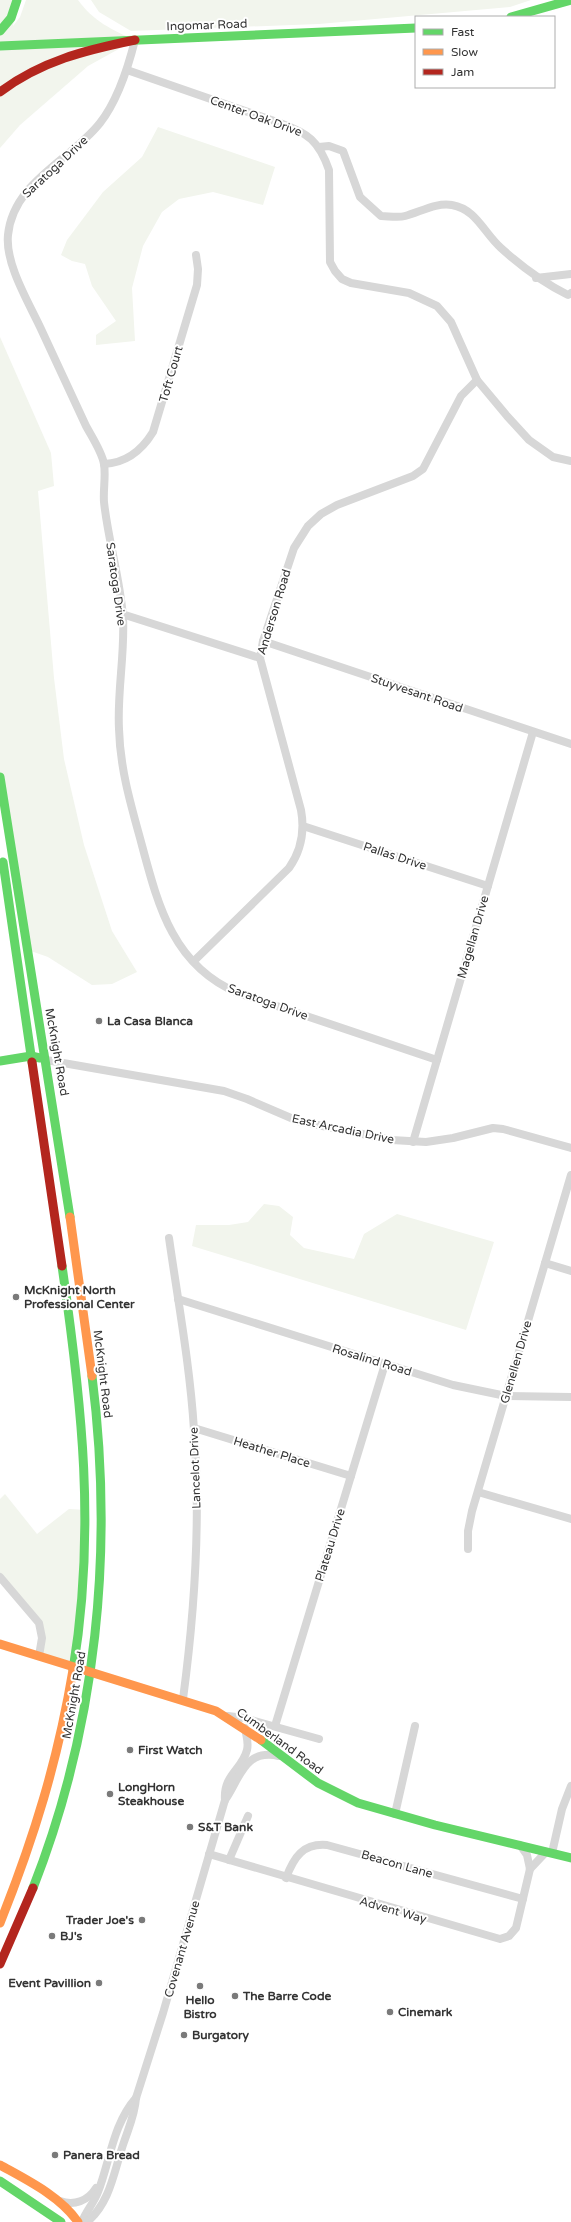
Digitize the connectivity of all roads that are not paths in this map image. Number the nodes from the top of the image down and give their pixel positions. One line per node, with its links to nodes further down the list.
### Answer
1 (17, 0): 5 (main road)
2 (571, 0): 3 (main road)
3 (515, 16)
4 (415, 28): 6 (main road, Ingomar Road)
5 (0, 31)
6 (135, 40): 7 (main road, Ingomar Road); 8 (street, Saratoga Drive); 9 (main road)
7 (0, 46)
8 (127, 70): 10 (street, Center Oak Drive); 17 (street, Saratoga Drive)
9 (0, 92)
10 (319, 147): 13 (street); 15 (street, Center Oak Drive)
11 (196, 255): 17 (street, Toft Court)
12 (571, 274): 13 (street)
13 (536, 278): 14 (street)
14 (571, 294)
15 (477, 380): 16 (street, Center Oak Drive); 19 (street, Anderson Road)
16 (571, 461)
17 (104, 464): 18 (street, Saratoga Drive)
18 (122, 614): 20 (street); 27 (street, Saratoga Drive)
19 (263, 641): 20 (street, Anderson Road); 21 (street, Stuyvesant Road)
20 (260, 658): 24 (street, Anderson Road)
21 (533, 732): 22 (street, Stuyvesant Road); 26 (street, Magellan Drive)
22 (571, 744)
23 (0, 777): 29 (main road, McKnight Road)
24 (303, 826): 26 (street, Pallas Drive); 27 (street, Anderson Road)
25 (1, 851): 28 (main road, McKnight Road)
26 (488, 886): 30 (street, Magellan Drive)
27 (194, 961): 30 (street, Saratoga Drive)
28 (31, 1059): 29 (main road); 31 (main road); 32 (main road); 51 (main road, McKnight Road)
29 (46, 1060): 33 (street, East Arcadia Drive); 52 (main road, McKnight Road)
30 (437, 1060): 33 (street, Magellan Drive)
31 (0, 1061)
32 (0, 1068)
33 (413, 1142): 34 (street, East Arcadia Drive)
34 (571, 1148)
35 (571, 1175): 37 (street, Glenellen Drive)
36 (169, 1238): 39 (street, Lancelot Drive)
37 (545, 1263): 38 (street); 41 (street, Glenellen Drive)
38 (571, 1271)
39 (178, 1299): 40 (street, Rosalind Road); 43 (street, Lancelot Drive)
40 (385, 1364): 41 (street, Rosalind Road); 44 (street, Plateau Drive)
41 (506, 1396): 42 (street, Rosalind Road); 45 (street, Glenellen Drive)
42 (571, 1397)
43 (194, 1428): 44 (street, Heather Place); 53 (street, Lancelot Drive)
44 (351, 1476): 55 (street, Plateau Drive)
45 (478, 1492): 46 (street); 47 (street, Glenellen Drive)
46 (571, 1519)
47 (468, 1549)
48 (0, 1577): 50 (street)
49 (0, 1644): 50 (main road, Cumberland Road)
50 (39, 1656): 51 (main road, Cumberland Road)
51 (75, 1667): 52 (main road, Cumberland Road); 72 (main road, McKnight Road)
52 (91, 1673): 53 (main road, Cumberland Road); 73 (main road, McKnight Road)
53 (183, 1699): 54 (main road, Cumberland Road)
54 (226, 1716): 55 (street); 57 (main road, Cumberland Road)
55 (275, 1726): 58 (street)
56 (415, 1726): 62 (street)
57 (245, 1728): 59 (main road, Cumberland Road); 61 (street, Covenant Avenue)
58 (319, 1739)
59 (280, 1756): 61 (street, Covenant Avenue); 62 (main road, Cumberland Road)
60 (571, 1786): 65 (street)
61 (225, 1800): 66 (street, Covenant Avenue)
62 (395, 1814): 64 (main road, Cumberland Road)
63 (248, 1816): 68 (street)
64 (520, 1846): 65 (main road, Cumberland Road); 69 (street)
65 (549, 1853): 67 (main road, Cumberland Road); 69 (street)
66 (209, 1854): 68 (street, Advent Way); 74 (street, Covenant Avenue)
67 (571, 1858)
68 (229, 1860): 70 (street, Advent Way)
69 (530, 1869): 71 (street, Advent Way)
70 (286, 1878): 71 (street, Beacon Lane); 71 (street, Advent Way)
71 (523, 1899)
72 (0, 1923)
73 (0, 1964)
74 (136, 2098): 77 (street, Covenant Avenue); 82 (street, Covenant Avenue)
75 (0, 2165): 78 (main road)
76 (0, 2181): 79 (main road)
77 (101, 2181): 78 (street); 81 (street, Covenant Avenue)
78 (55, 2200): 80 (main road)
79 (61, 2222)
80 (78, 2222)
81 (82, 2222)
82 (87, 2222)

